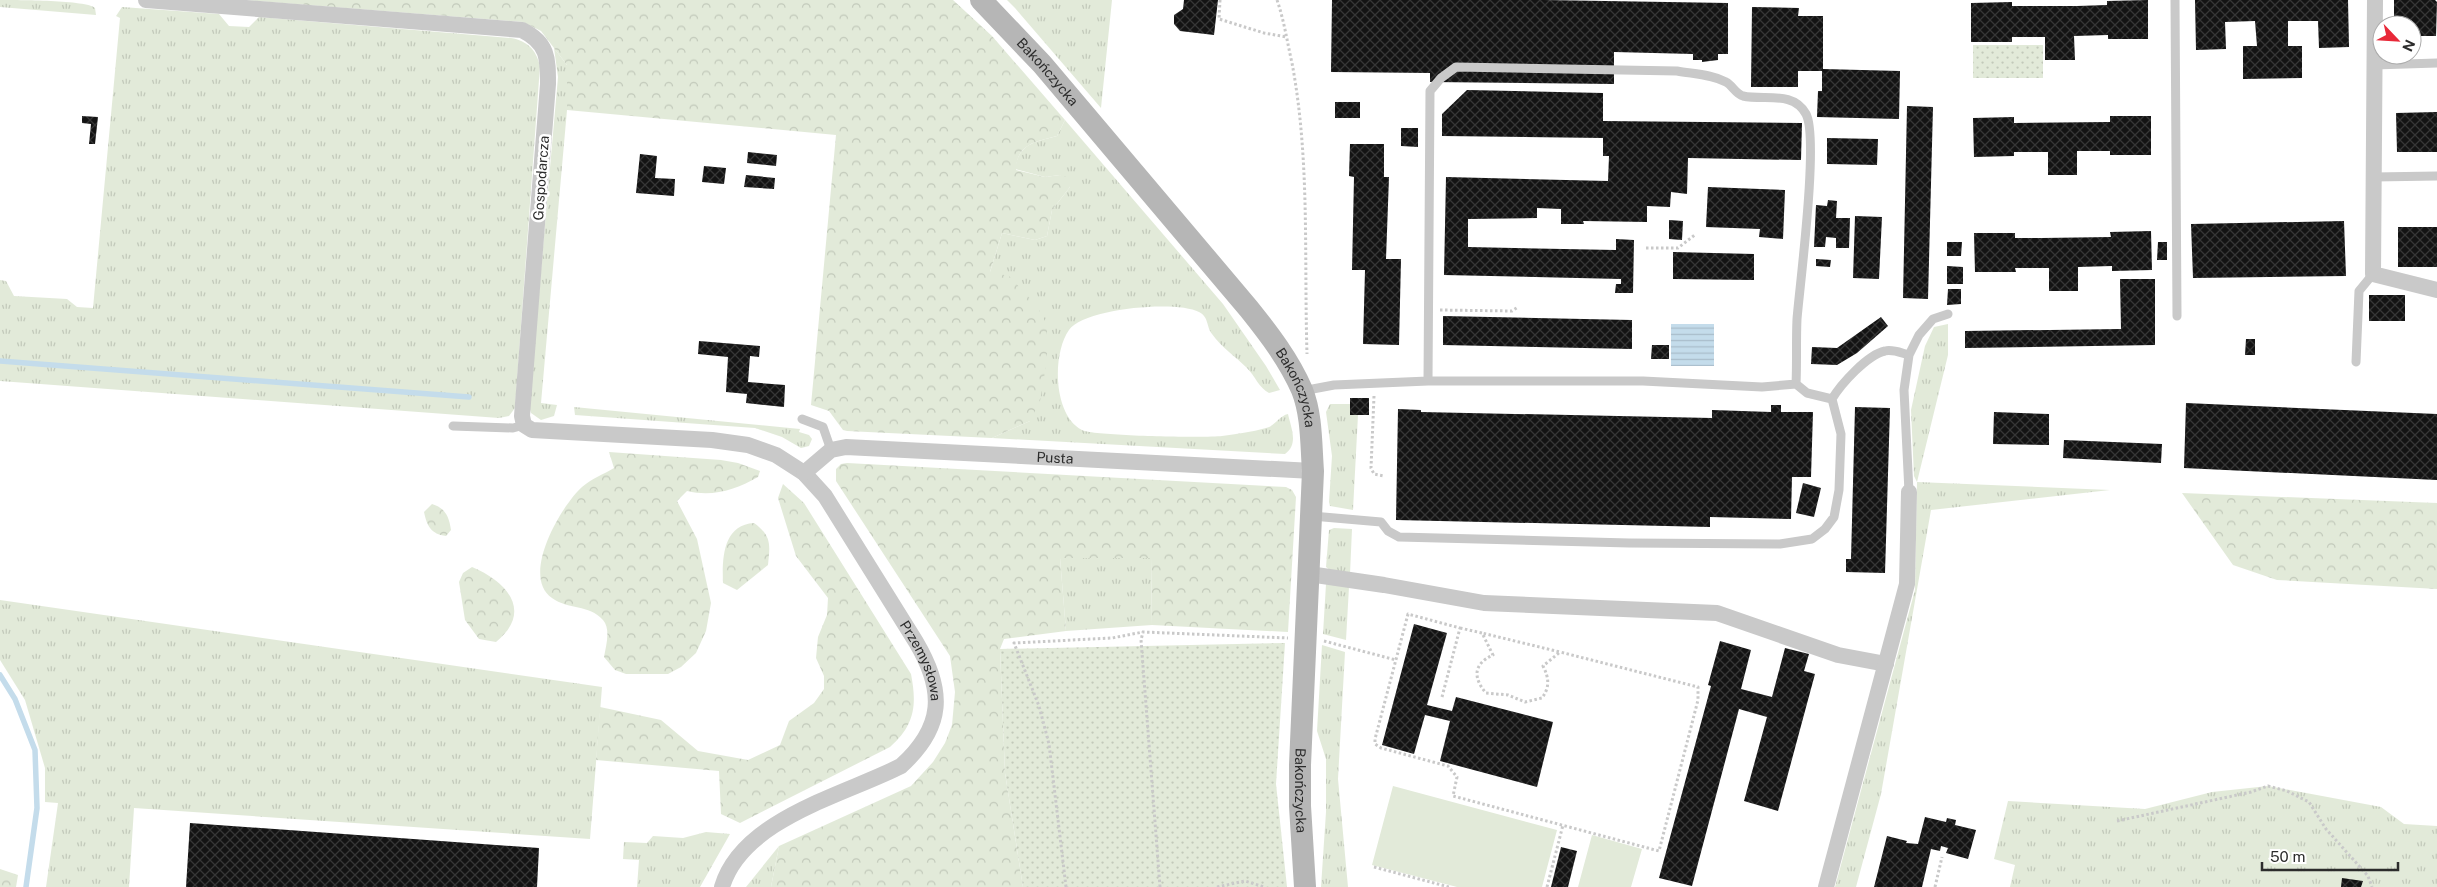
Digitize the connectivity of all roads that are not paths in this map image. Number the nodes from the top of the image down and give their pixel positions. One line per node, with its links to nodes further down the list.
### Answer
1 (146, 0): 22 (street, Gospodarcza)
2 (981, 0): 19 (street, Bakończycka)
3 (2176, 0): 14 (lane)
4 (2375, 0): 5 (street)
5 (2375, 15)
6 (2422, 63): 7 (lane)
7 (2437, 63)
8 (2374, 65): 10 (street)
9 (2437, 176): 10 (lane)
10 (2374, 177): 11 (street)
11 (2373, 274): 12 (street); 16 (lane)
12 (2437, 290)
13 (1948, 314): 15 (lane)
14 (2177, 316)
15 (1908, 355): 20 (lane); 27 (lane)
16 (2356, 362)
17 (1428, 381): 18 (lane); 18 (lane); 19 (lane)
18 (1796, 384): 20 (lane)
19 (1311, 389): 25 (street, Bakończycka)
20 (1832, 400): 28 (lane)
21 (802, 418): 24 (lane)
22 (524, 425): 23 (lane); 26 (street)
23 (453, 426)
24 (831, 450): 25 (street, Pusta); 26 (street)
25 (1314, 471): 28 (street, Bakończycka)
26 (804, 473): 31 (street, Przemysłowa)
27 (1909, 492): 30 (street)
28 (1312, 516): 29 (street, Bakończycka)
29 (1309, 574): 30 (street); 32 (street, Bakończycka)
30 (1886, 664): 33 (street)
31 (722, 887)
32 (1305, 887)
33 (1826, 887)

